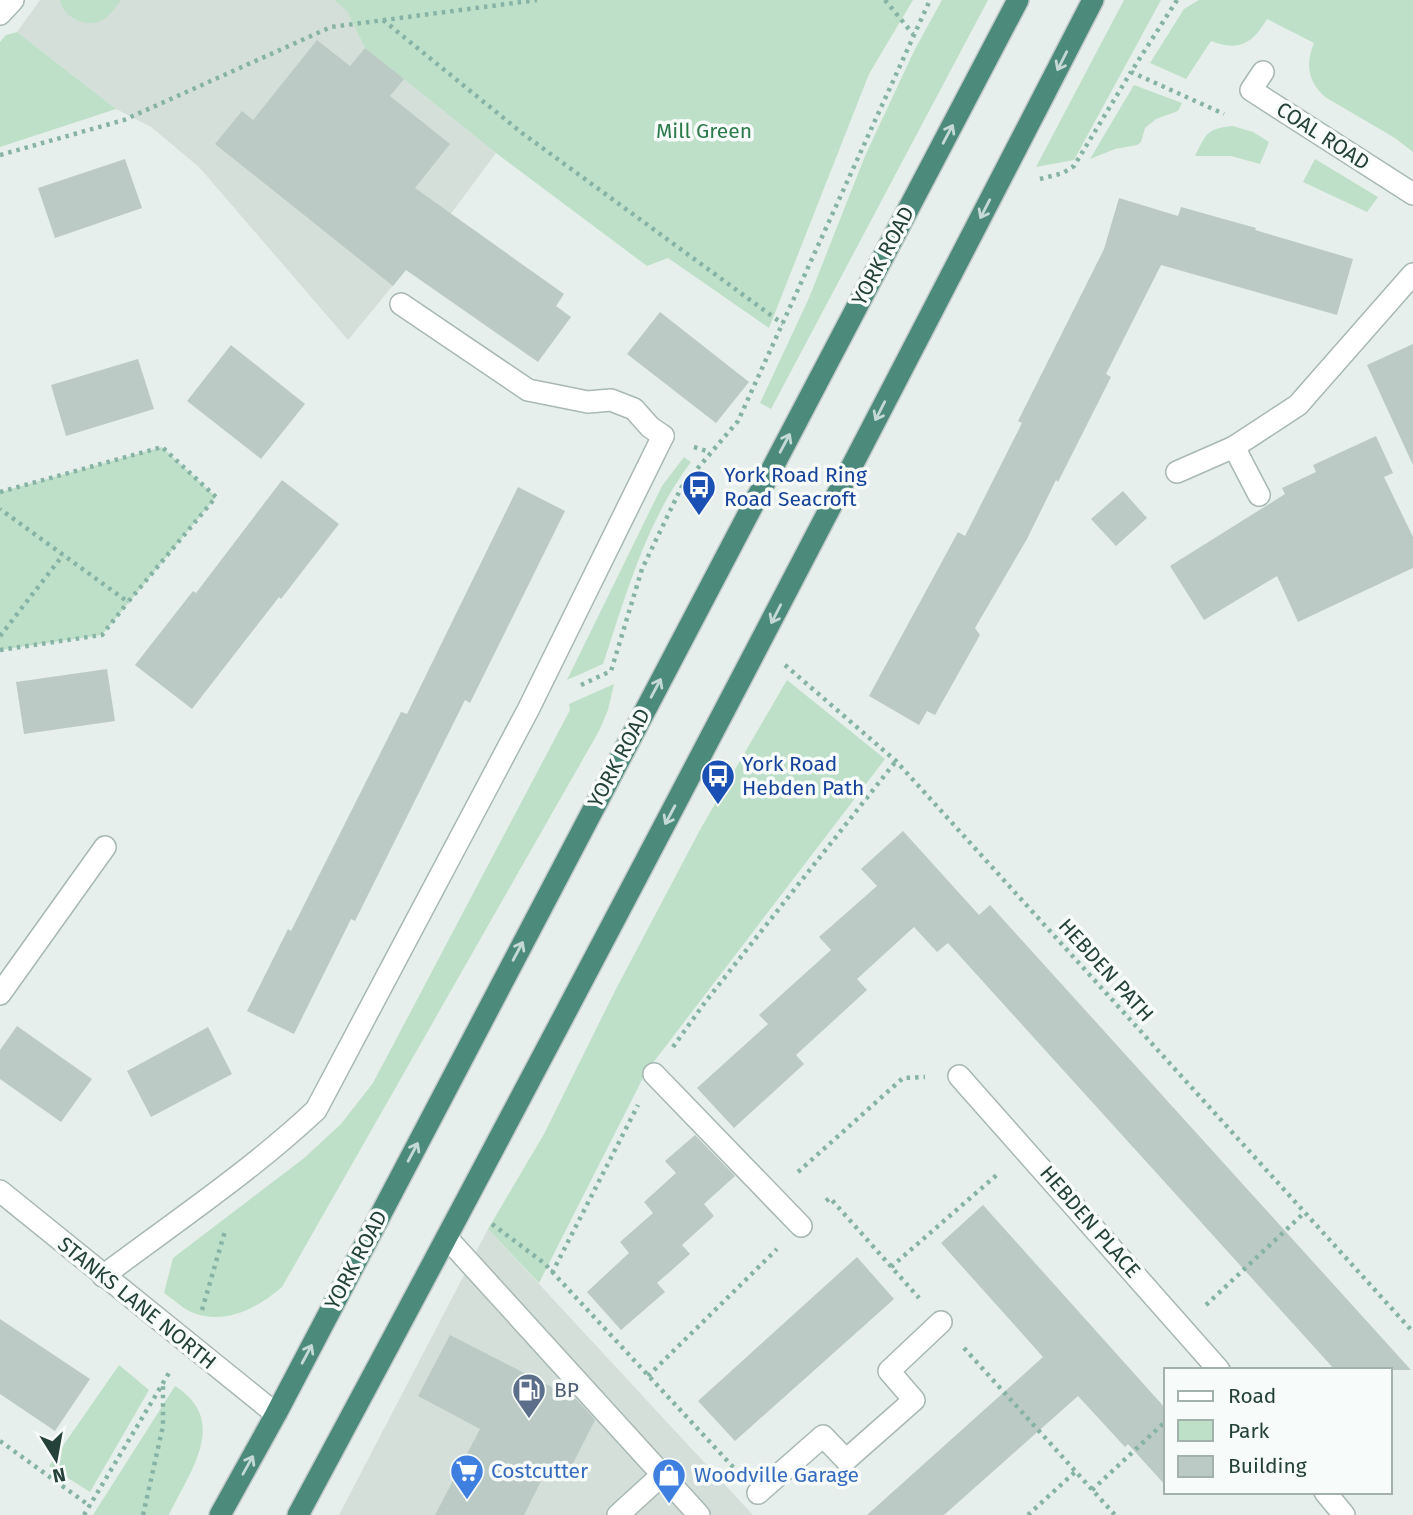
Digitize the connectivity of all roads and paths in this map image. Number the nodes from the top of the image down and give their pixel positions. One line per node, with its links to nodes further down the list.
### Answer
1 (13, 0): 8 (street)
2 (537, 0): 9 (path)
3 (885, 0): 10 (path)
4 (930, 0): 10 (path)
5 (1018, 0): 54 (highway, YORK ROAD, one-way to 5)
6 (1093, 0): 28 (highway, one-way to 28)
7 (1177, 0): 11 (path)
8 (0, 14)
9 (383, 20): 14 (path); 19 (path)
10 (913, 34): 19 (path)
11 (1131, 72): 13 (path); 15 (path)
12 (1263, 72): 13 (street)
13 (1251, 90): 16 (street, COAL ROAD)
14 (0, 155)
15 (1063, 173)
16 (1413, 194)
17 (1413, 274): 20 (street)
18 (401, 304): 30 (street)
19 (783, 324): 30 (path)
20 (1234, 447): 21 (street); 23 (street)
21 (1177, 472)
22 (0, 492): 26 (path)
23 (1259, 495)
24 (0, 509): 25 (path)
25 (63, 555): 26 (path); 27 (path)
26 (128, 602): 29 (path)
27 (0, 636)
28 (761, 644): 31 (path, HEBDEN PATH); 40 (highway, one-way to 40)
29 (0, 650)
30 (528, 710): 37 (street)
31 (897, 761): 34 (path); 41 (path, HEBDEN PATH)
32 (105, 847): 33 (street)
33 (0, 995)
34 (654, 1074): 39 (street); 45 (path)
35 (959, 1076): 36 (street, HEBDEN PLACE); 39 (path)
36 (1026, 1150): 44 (path); 48 (street, HEBDEN PLACE)
37 (237, 1175): 46 (street); 50 (path)
38 (0, 1191): 46 (street, STANKS LANE NORTH)
39 (772, 1196): 42 (street)
40 (465, 1203): 43 (highway); 45 (path)
41 (1304, 1213): 48 (path); 49 (path, HEBDEN PATH)
42 (801, 1226): 44 (path); 52 (path)
43 (447, 1238): 58 (street); 66 (highway)
44 (891, 1267): 47 (path)
45 (552, 1273): 52 (path)
46 (103, 1276): 50 (street, STANKS LANE NORTH)
47 (941, 1322): 57 (path); 60 (street)
48 (1182, 1327): 51 (street, HEBDEN PLACE)
49 (1413, 1332)
50 (187, 1344): 53 (path); 54 (street, STANKS LANE NORTH)
51 (1217, 1368)
52 (648, 1376): 60 (path)
53 (163, 1382): 62 (path); 64 (path)
54 (276, 1414): 65 (highway, YORK ROAD, one-way to 54)
55 (1164, 1423): 59 (path)
56 (0, 1441): 62 (path)
57 (1075, 1472): 59 (path); 69 (path)
58 (663, 1475): 67 (street); 68 (street)
59 (1092, 1490): 70 (path)
60 (758, 1493)
61 (1327, 1494): 71 (street)
62 (90, 1506): 63 (path)
63 (84, 1515)
64 (143, 1515)
65 (220, 1515)
66 (298, 1515)
67 (618, 1515)
68 (699, 1515)
69 (1028, 1515)
70 (1115, 1515)
71 (1344, 1515)

